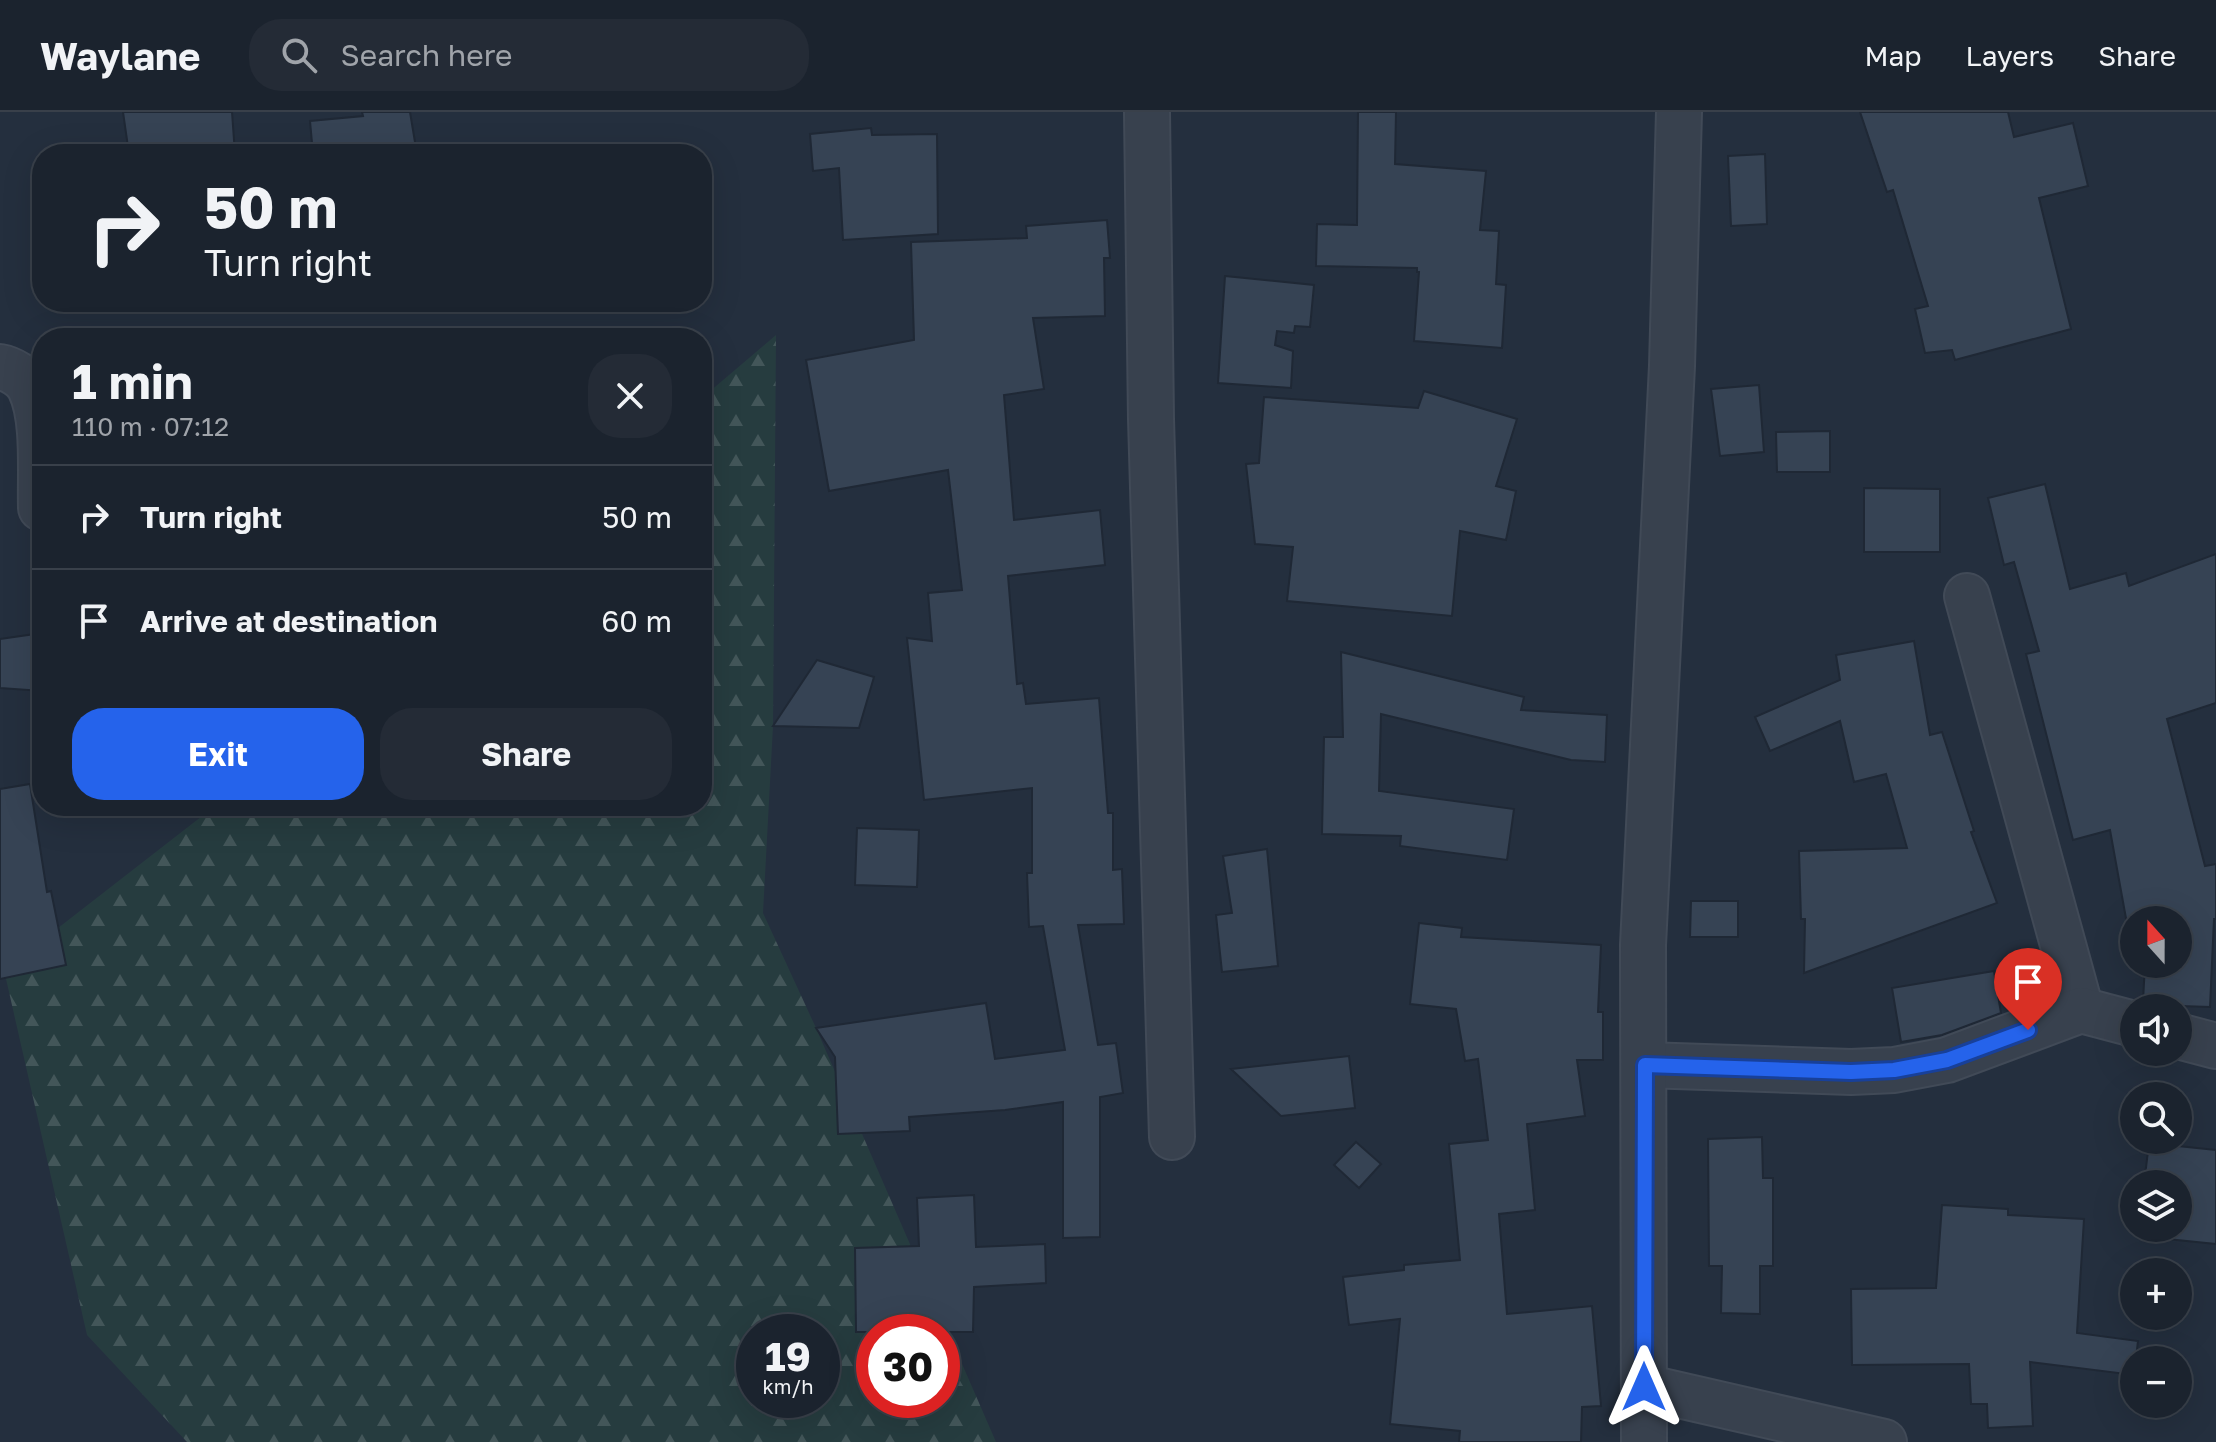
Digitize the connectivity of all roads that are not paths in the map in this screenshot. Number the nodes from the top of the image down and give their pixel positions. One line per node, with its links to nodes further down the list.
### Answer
1 (1147, 112): 11 (street)
2 (1679, 112): 10 (street)
3 (0, 367): 4 (street)
4 (32, 394)
5 (1967, 596): 6 (street)
6 (2081, 1010): 7 (street); 10 (street)
7 (2120, 1020)
8 (2192, 1040): 9 (street)
9 (2216, 1046)
10 (1645, 1065): 12 (street)
11 (1172, 1137)
12 (1644, 1387): 13 (street); 14 (street)
13 (1644, 1442)
14 (1884, 1442)

